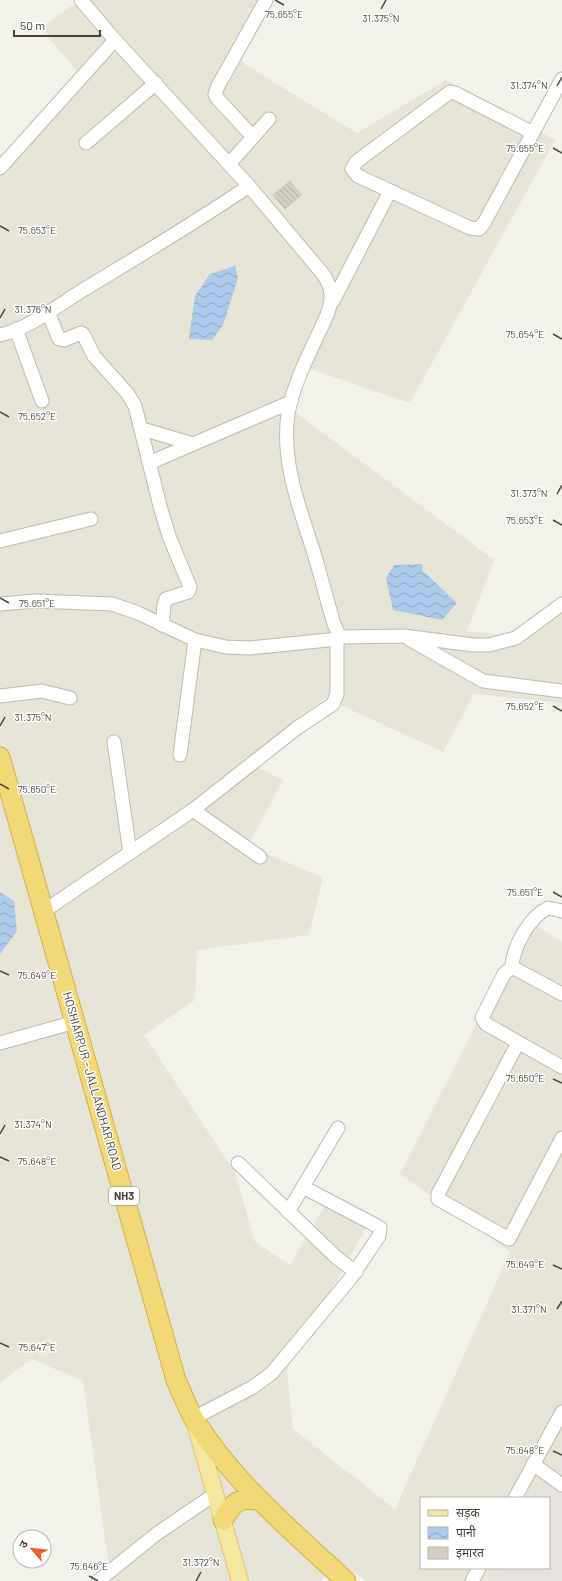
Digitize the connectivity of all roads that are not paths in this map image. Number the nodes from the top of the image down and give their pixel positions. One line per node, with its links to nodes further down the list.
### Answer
1 (81, 0): 3 (street)
2 (266, 0): 8 (street)
3 (115, 40): 5 (street); 11 (street)
4 (562, 79): 7 (street)
5 (156, 83): 9 (street); 10 (street)
6 (269, 119): 8 (street)
7 (533, 132): 13 (street); 13 (street)
8 (253, 137): 10 (street)
9 (86, 143)
10 (229, 164): 12 (street)
11 (0, 168)
12 (249, 186): 14 (street); 15 (street)
13 (390, 191): 14 (street)
14 (332, 303): 19 (street)
15 (48, 312): 16 (street); 20 (street)
16 (16, 329): 17 (street); 18 (street)
17 (0, 335)
18 (42, 401)
19 (291, 402): 21 (street); 29 (street)
20 (142, 429): 21 (street); 22 (street)
21 (193, 444): 22 (street)
22 (149, 463): 27 (street)
23 (91, 519): 24 (street)
24 (0, 541)
25 (0, 604): 27 (street)
26 (562, 604): 28 (street)
27 (162, 625): 30 (street)
28 (404, 636): 29 (street); 31 (street)
29 (339, 638): 30 (street); 38 (street)
30 (195, 640): 35 (street)
31 (562, 691)
32 (0, 696): 33 (street)
33 (70, 698)
34 (114, 742): 39 (street)
35 (180, 755)
36 (0, 757): 37 (highway, HOSHIARPUR - JALLANDHAR ROAD / NH3)
37 (3, 777): 41 (highway, HOSHIARPUR - JALLANDHAR ROAD / NH3)
38 (193, 810): 39 (street); 40 (street)
39 (130, 853): 41 (street)
40 (260, 858)
41 (44, 911): 45 (highway, HOSHIARPUR - JALLANDHAR ROAD / NH3)
42 (562, 911): 43 (street)
43 (512, 967): 44 (street); 47 (street)
44 (562, 994)
45 (75, 1022): 46 (street); 56 (highway, HOSHIARPUR - JALLANDHAR ROAD / NH3)
46 (0, 1043)
47 (518, 1043): 48 (street); 50 (street)
48 (562, 1066)
49 (338, 1128): 52 (street)
50 (562, 1138)
51 (238, 1163): 53 (street)
52 (303, 1186): 53 (street); 54 (street)
53 (288, 1212): 54 (street)
54 (356, 1272): 56 (street)
55 (562, 1412): 57 (street)
56 (194, 1418): 59 (main road); 61 (highway, HOSHIARPUR - JALLANDHAR ROAD / NH3)
57 (533, 1464): 58 (street); 60 (street)
58 (562, 1485)
59 (215, 1494): 62 (main road); 64 (street)
60 (516, 1497)
61 (259, 1500): 62 (highway); 66 (highway, HOSHIARPUR - JALLANDHAR ROAD / NH3)
62 (223, 1520): 65 (main road)
63 (478, 1569): 67 (street)
64 (98, 1581)
65 (240, 1581)
66 (346, 1581)
67 (472, 1581)

